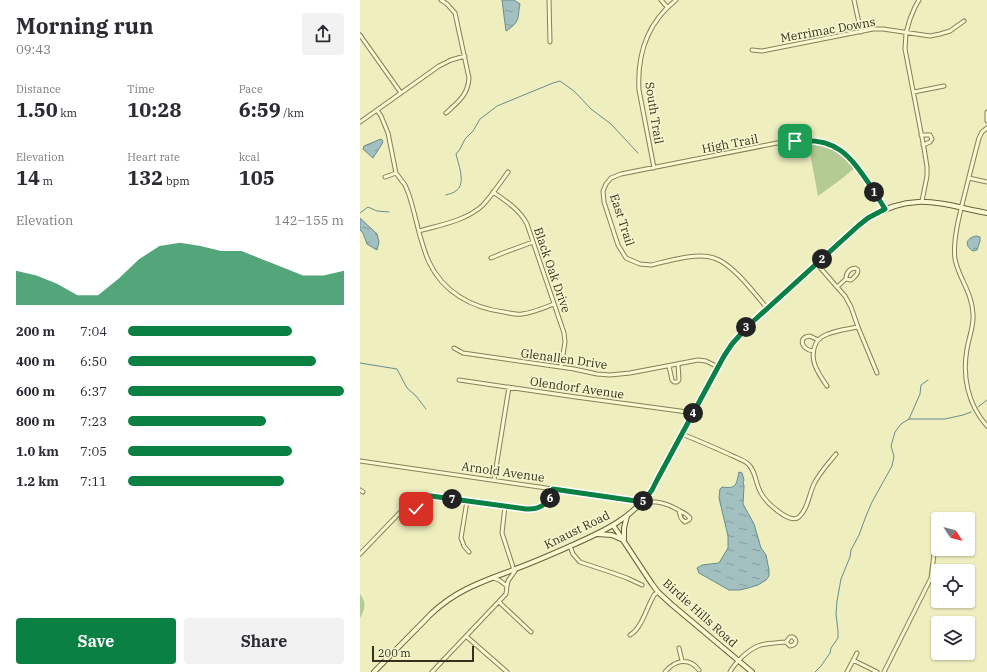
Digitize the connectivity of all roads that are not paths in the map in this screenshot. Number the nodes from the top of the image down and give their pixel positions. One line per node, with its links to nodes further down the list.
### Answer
1 (441, 0): 14 (street)
2 (549, 0): 12 (street)
3 (661, 0): 7 (street)
4 (676, 0): 7 (street, South Trail)
5 (854, 0): 9 (street)
6 (919, 0): 10 (street)
7 (667, 7): 26 (street, South Trail)
8 (964, 21): 10 (street, Merrimac Downs)
9 (861, 32): 10 (street, Merrimac Downs); 13 (street, Merrimac Downs)
10 (906, 33): 16 (street)
11 (360, 35): 17 (street)
12 (550, 42)
13 (752, 50)
14 (465, 56): 17 (street); 20 (street)
15 (944, 86): 16 (street)
16 (914, 92): 24 (street)
17 (401, 93): 18 (street)
18 (377, 110): 21 (street); 28 (street)
19 (987, 112): 22 (street)
20 (446, 113)
21 (361, 120)
22 (987, 121)
23 (987, 128): 30 (street)
24 (921, 135): 25 (street); 25 (street)
25 (923, 145): 34 (street)
26 (654, 168): 32 (street, High Trail); 36 (street, High Trail)
27 (508, 172): 33 (street)
28 (396, 173): 29 (street); 38 (street)
29 (385, 177)
30 (969, 178): 31 (street); 35 (street)
31 (987, 182)
32 (603, 191): 45 (street, East Trail)
33 (493, 192): 38 (street); 39 (street, Black Oak Drive)
34 (922, 201): 35 (main road, Knaust Road); 36 (main road, Knaust Road)
35 (962, 207): 37 (main road, Knaust Road); 59 (street)
36 (885, 209): 41 (main road, Knaust Road)
37 (987, 213)
38 (419, 231): 44 (street)
39 (533, 242): 40 (street); 44 (street, Black Oak Drive)
40 (491, 258)
41 (817, 264): 43 (street); 45 (main road, Knaust Road)
42 (846, 279): 42 (street); 43 (street)
43 (838, 287): 46 (street)
44 (554, 304): 52 (street, Black Oak Drive)
45 (767, 308): 53 (main road, Knaust Road)
46 (858, 327): 47 (street); 54 (street)
47 (818, 340): 49 (street); 49 (street)
48 (454, 348): 52 (street, Glenallen Drive)
49 (813, 351): 56 (street)
50 (678, 364): 51 (street, Glenallen Drive); 51 (street); 53 (street, Glenallen Drive)
51 (669, 366): 52 (street, Glenallen Drive)
52 (561, 367)
53 (718, 367): 58 (main road, Knaust Road)
54 (877, 373)
55 (459, 380): 57 (street, Olendorf Avenue)
56 (827, 386)
57 (509, 387): 58 (street, Olendorf Avenue); 63 (street)
58 (693, 415): 60 (main road, Knaust Road)
59 (987, 426)
60 (682, 434): 61 (street); 68 (main road, Knaust Road)
61 (836, 454)
62 (360, 461): 63 (street, Arnold Avenue)
63 (494, 480): 64 (street, Arnold Avenue)
64 (553, 489): 68 (street, Arnold Avenue); 69 (street)
65 (424, 496): 66 (street); 66 (street); 67 (street)
66 (412, 500): 77 (street)
67 (467, 501): 69 (street); 76 (street)
68 (643, 502): 70 (street, Arnold Avenue); 71 (main road, Knaust Road)
69 (505, 506): 79 (street)
70 (679, 510)
71 (627, 516): 72 (main road, Knaust Road); 74 (main road)
72 (613, 525): 73 (main road, Knaust Road); 74 (main road, Birdie Hills Road)
73 (596, 534): 74 (main road); 75 (main road, Knaust Road)
74 (624, 540): 83 (main road, Birdie Hills Road)
75 (570, 546): 79 (main road, Knaust Road); 82 (street)
76 (469, 552)
77 (360, 554)
78 (934, 556): 103 (street)
79 (516, 569): 80 (main road, Knaust Road); 81 (street)
80 (491, 578): 81 (street); 95 (main road, Knaust Road)
81 (507, 586): 84 (street)
82 (642, 586)
83 (658, 592): 86 (street); 93 (main road, Birdie Hills Road)
84 (499, 602): 85 (street); 87 (street)
85 (531, 632)
86 (630, 635)
87 (467, 637): 96 (street); 97 (street)
88 (786, 642): 93 (street)
89 (679, 648): 92 (street)
90 (857, 653): 91 (street)
91 (853, 660): 101 (street); 102 (street)
92 (682, 661): 94 (street); 98 (street)
93 (738, 661): 99 (street); 100 (main road, Birdie Hills Road)
94 (699, 670)
95 (374, 672)
96 (432, 672)
97 (507, 672)
98 (666, 672)
99 (730, 672)
100 (752, 672)
101 (847, 672)
102 (877, 672)
103 (884, 672)

